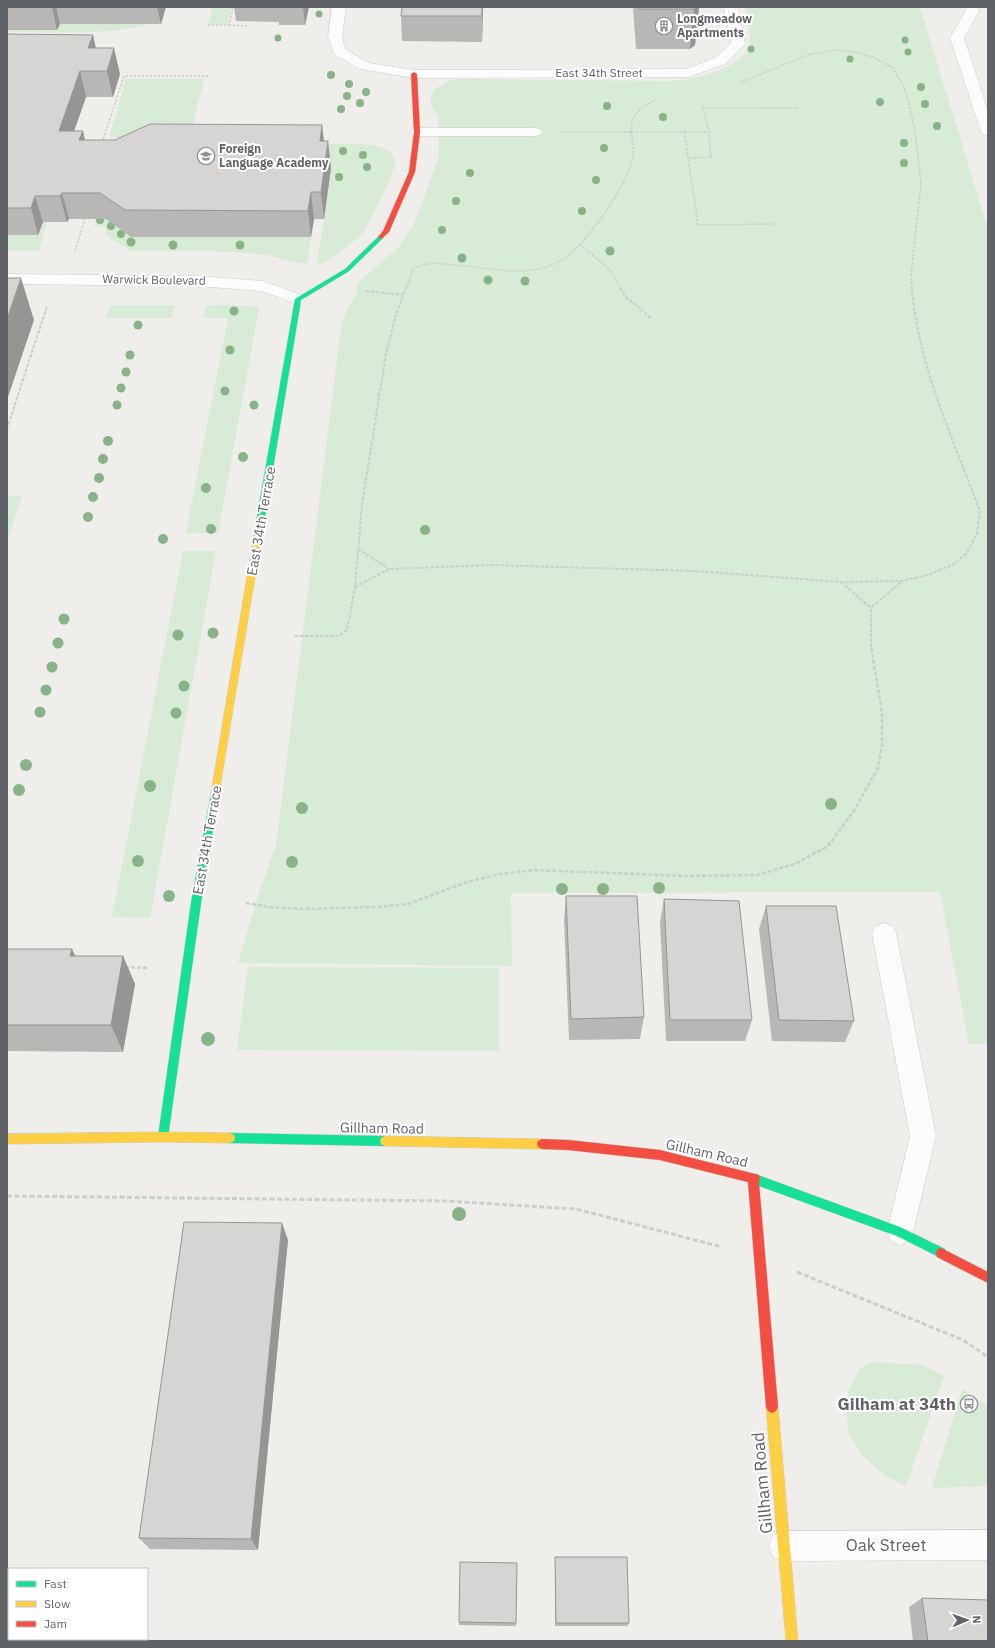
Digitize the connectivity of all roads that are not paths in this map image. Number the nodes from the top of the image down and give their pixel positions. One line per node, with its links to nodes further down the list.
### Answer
1 (339, 7): 5 (street)
2 (731, 7): 5 (street, East 34th Street)
3 (972, 9): 4 (street); 8 (street)
4 (988, 11)
5 (414, 74): 6 (street)
6 (417, 132): 7 (street); 10 (street)
7 (535, 132)
8 (988, 132)
9 (7, 279): 10 (street, Warwick Boulevard)
10 (298, 299): 12 (street, East 34th Terrace)
11 (884, 933): 15 (street)
12 (163, 1137): 13 (street, Gillham Road); 14 (street, Gillham Road)
13 (7, 1139)
14 (753, 1178): 15 (street, Gillham Road); 18 (street, Gillham Road)
15 (900, 1232): 16 (street, Gillham Road)
16 (988, 1278)
17 (988, 1545): 18 (street, Oak Street)
18 (784, 1546): 19 (street, Gillham Road)
19 (792, 1641)

